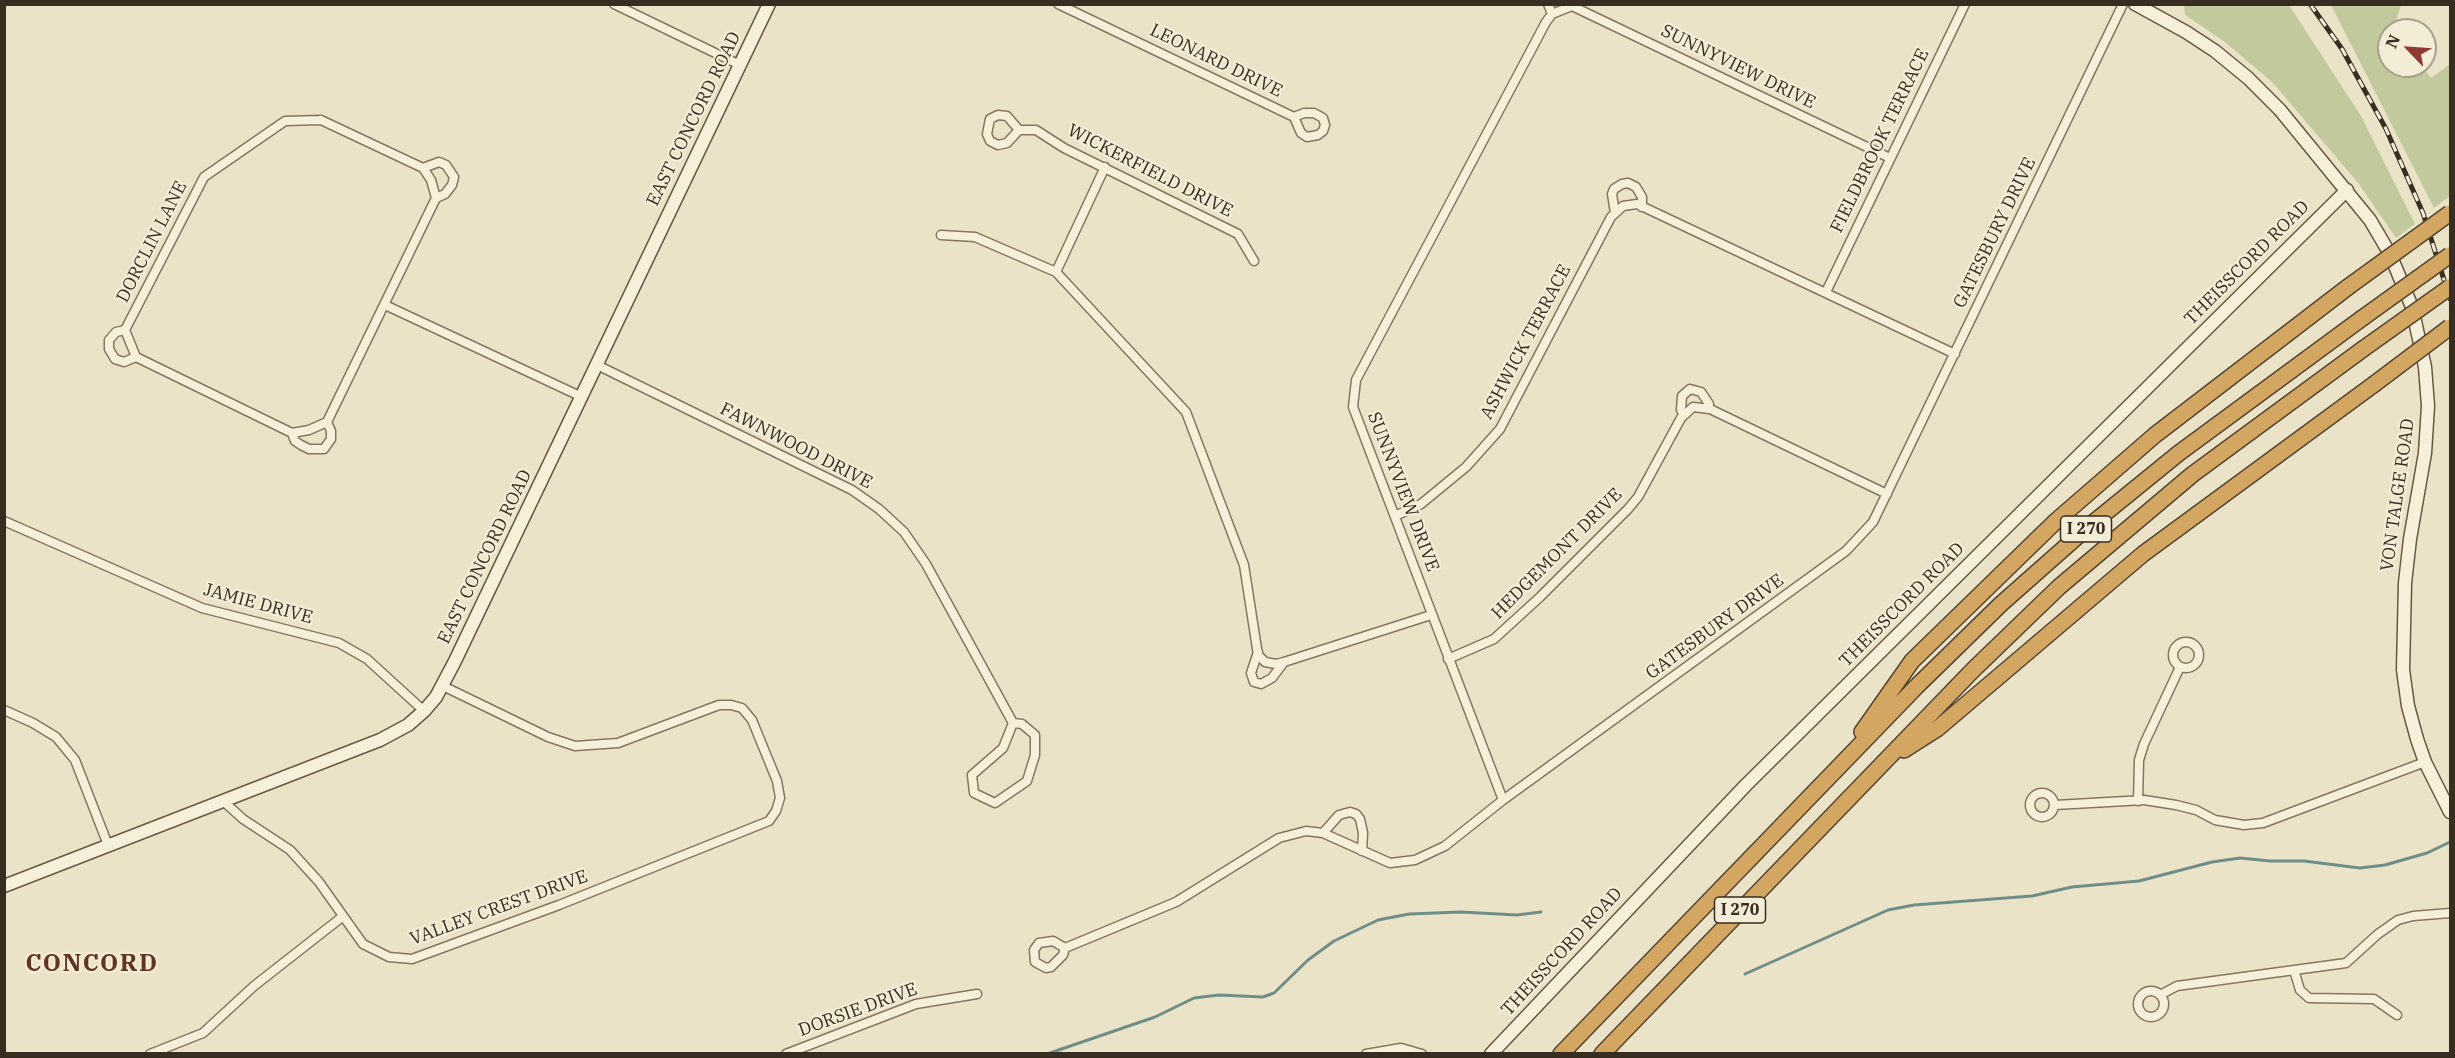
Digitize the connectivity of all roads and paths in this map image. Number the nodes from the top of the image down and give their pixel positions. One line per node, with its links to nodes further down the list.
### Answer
1 (614, 4): 10 (street)
2 (769, 4): 10 (street, EAST CONCORD ROAD)
3 (1058, 4): 11 (street, LEONARD DRIVE)
4 (1548, 4): 9 (street)
5 (1965, 4): 13 (street, FIELDBROOK TERRACE)
6 (2124, 4): 30 (street, GATESBURY DRIVE)
7 (2135, 4): 16 (street, VON TALGE ROAD)
8 (1572, 5): 9 (street, SUNNYVIEW DRIVE); 13 (street, SUNNYVIEW DRIVE)
9 (1552, 14): 39 (street, SUNNYVIEW DRIVE)
10 (740, 65): 32 (street, EAST CONCORD ROAD)
11 (1294, 117)
12 (1019, 130): 14 (street, WICKERFIELD DRIVE)
13 (1890, 158): 26 (street, FIELDBROOK TERRACE)
14 (1105, 167): 23 (street, WICKERFIELD DRIVE); 24 (street)
15 (423, 168): 17 (street); 17 (street, DORCLIN LANE); 29 (street, DORCLIN LANE)
16 (2348, 190): 50 (street, VON TALGE ROAD); 73 (street, THEISSCORD ROAD)
17 (436, 198): 27 (street, DORCLIN LANE)
18 (1642, 207): 19 (street); 19 (street, ASHWICK TERRACE); 26 (street)
19 (1615, 213): 39 (street, ASHWICK TERRACE)
20 (2451, 213): 52 (highway, bridge)
21 (941, 235): 24 (street)
22 (2451, 255): 52 (highway, I 270, bridge)
23 (1254, 261)
24 (1056, 272): 42 (street)
25 (2451, 287): 51 (highway, I 270, bridge)
26 (1826, 292): 30 (street)
27 (385, 304): 33 (street); 36 (street, DORCLIN LANE)
28 (2451, 327): 51 (highway, bridge)
29 (125, 330): 31 (street, DORCLIN LANE); 31 (street)
30 (1955, 354): 38 (street, GATESBURY DRIVE)
31 (136, 357): 37 (street, DORCLIN LANE)
32 (597, 365): 33 (street, EAST CONCORD ROAD); 49 (street, FAWNWOOD DRIVE)
33 (582, 397): 46 (street, EAST CONCORD ROAD)
34 (1708, 409): 35 (street); 35 (street, HEDGEMONT DRIVE); 38 (street, HEDGEMONT DRIVE)
35 (1684, 415): 43 (street, HEDGEMONT DRIVE)
36 (327, 422): 37 (street); 37 (street, DORCLIN LANE)
37 (292, 433)
38 (1887, 494): 54 (street, GATESBURY DRIVE)
39 (1395, 516): 41 (street, SUNNYVIEW DRIVE)
40 (4, 521): 48 (street, JAMIE DRIVE)
41 (1431, 615): 43 (street, SUNNYVIEW DRIVE); 44 (street)
42 (1258, 652): 44 (street); 44 (street)
43 (1448, 659): 54 (street, SUNNYVIEW DRIVE)
44 (1284, 662)
45 (2180, 667): 55 (street)
46 (442, 686): 48 (street, EAST CONCORD ROAD); 63 (street, VALLEY CREST DRIVE)
47 (4, 710): 59 (street)
48 (424, 711): 53 (street, EAST CONCORD ROAD)
49 (1013, 723): 49 (street, FAWNWOOD DRIVE)
50 (2425, 762): 55 (street); 57 (street, VON TALGE ROAD)
51 (1879, 767): 75 (highway, I 270)
52 (1836, 769): 74 (highway, I 270)
53 (222, 800): 59 (street, EAST CONCORD ROAD); 63 (street, VALLEY CREST DRIVE)
54 (1503, 800): 60 (street, GATESBURY DRIVE)
55 (2138, 801): 56 (street)
56 (2055, 805)
57 (2451, 812)
58 (1323, 832): 60 (street, GATESBURY DRIVE); 60 (street); 64 (street, GATESBURY DRIVE)
59 (108, 845): 61 (street, EAST CONCORD ROAD)
60 (1362, 851)
61 (4, 886)
62 (2451, 913): 65 (street)
63 (342, 917): 69 (street)
64 (1065, 948)
65 (2294, 970): 67 (street); 68 (street)
66 (977, 994): 70 (street, DORSIE DRIVE)
67 (2160, 995)
68 (2397, 1015)
69 (150, 1053)
70 (786, 1053)
71 (1366, 1053): 72 (street)
72 (1422, 1053)
73 (1491, 1053)
74 (1561, 1053)
75 (1602, 1053)

